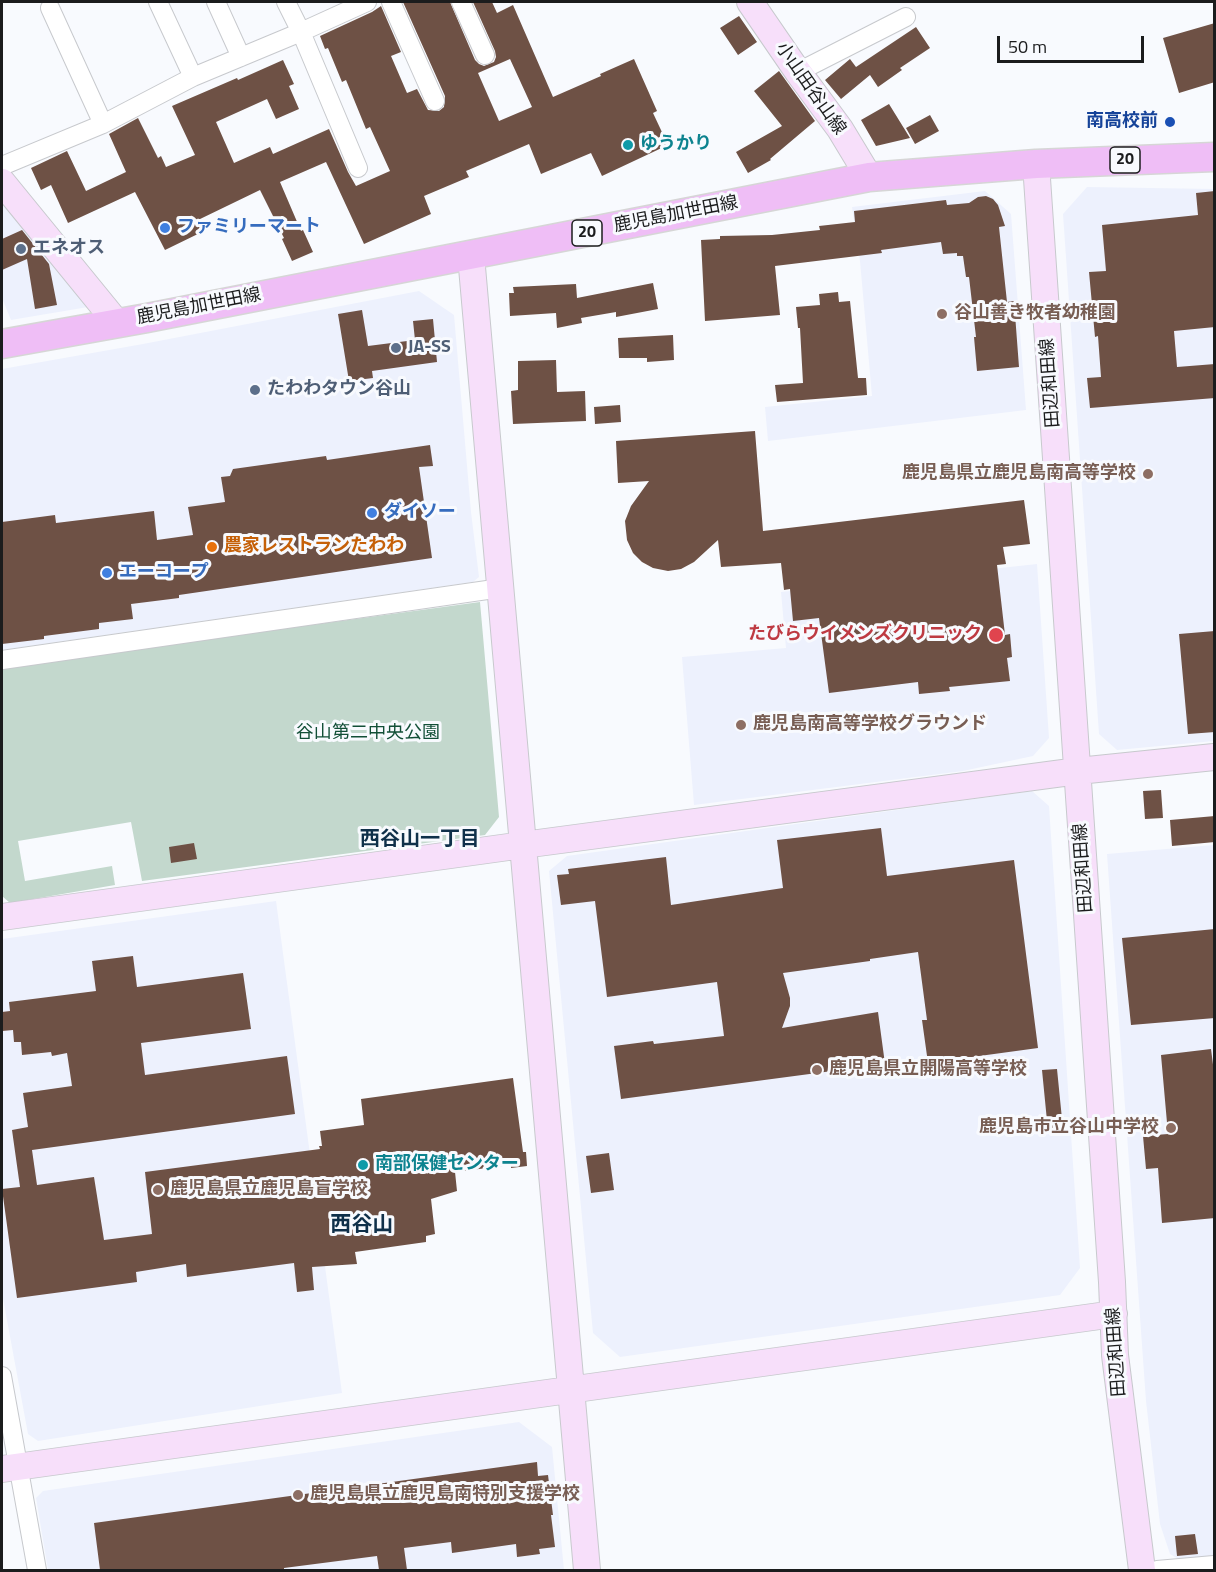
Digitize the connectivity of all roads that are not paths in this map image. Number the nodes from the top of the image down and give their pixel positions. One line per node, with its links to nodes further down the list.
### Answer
1 (158, 2): 14 (street)
2 (216, 2): 12 (street)
3 (286, 2): 10 (street)
4 (367, 2): 10 (street)
5 (391, 2): 15 (street)
6 (461, 2): 11 (street)
7 (750, 2): 13 (street, 小山田谷山線)
8 (50, 8): 16 (street)
9 (906, 17): 13 (street)
10 (301, 32): 12 (street); 20 (street)
11 (485, 56)
12 (241, 57): 14 (street)
13 (798, 72): 21 (street, 小山田谷山線)
14 (193, 77): 16 (street)
15 (435, 101)
16 (103, 124): 19 (street)
17 (1215, 157): 18 (main road, 鹿児島加世田線 / 20)
18 (1036, 164): 21 (main road, 鹿児島加世田線 / 20); 29 (street, 田辺和田線)
19 (2, 166)
20 (358, 168)
21 (868, 177): 23 (main road, 鹿児島加世田線 / 20)
22 (2, 182): 24 (street)
23 (471, 256): 24 (main road, 鹿児島加世田線 / 20); 26 (street)
24 (117, 323): 25 (main road, 鹿児島加世田線 / 20)
25 (2, 344)
26 (501, 588): 27 (street); 30 (street)
27 (2, 660)
28 (1215, 757): 29 (street)
29 (1078, 771): 30 (street); 32 (street, 田辺和田線)
30 (524, 845): 31 (street); 34 (street)
31 (2, 917)
32 (1114, 1314): 34 (street); 39 (street, 田辺和田線)
33 (2, 1376): 35 (street)
34 (571, 1390): 35 (street); 38 (street)
35 (10, 1468): 37 (street)
36 (1215, 1565): 40 (street)
37 (37, 1570)
38 (587, 1570)
39 (1142, 1570)
40 (1157, 1570)

